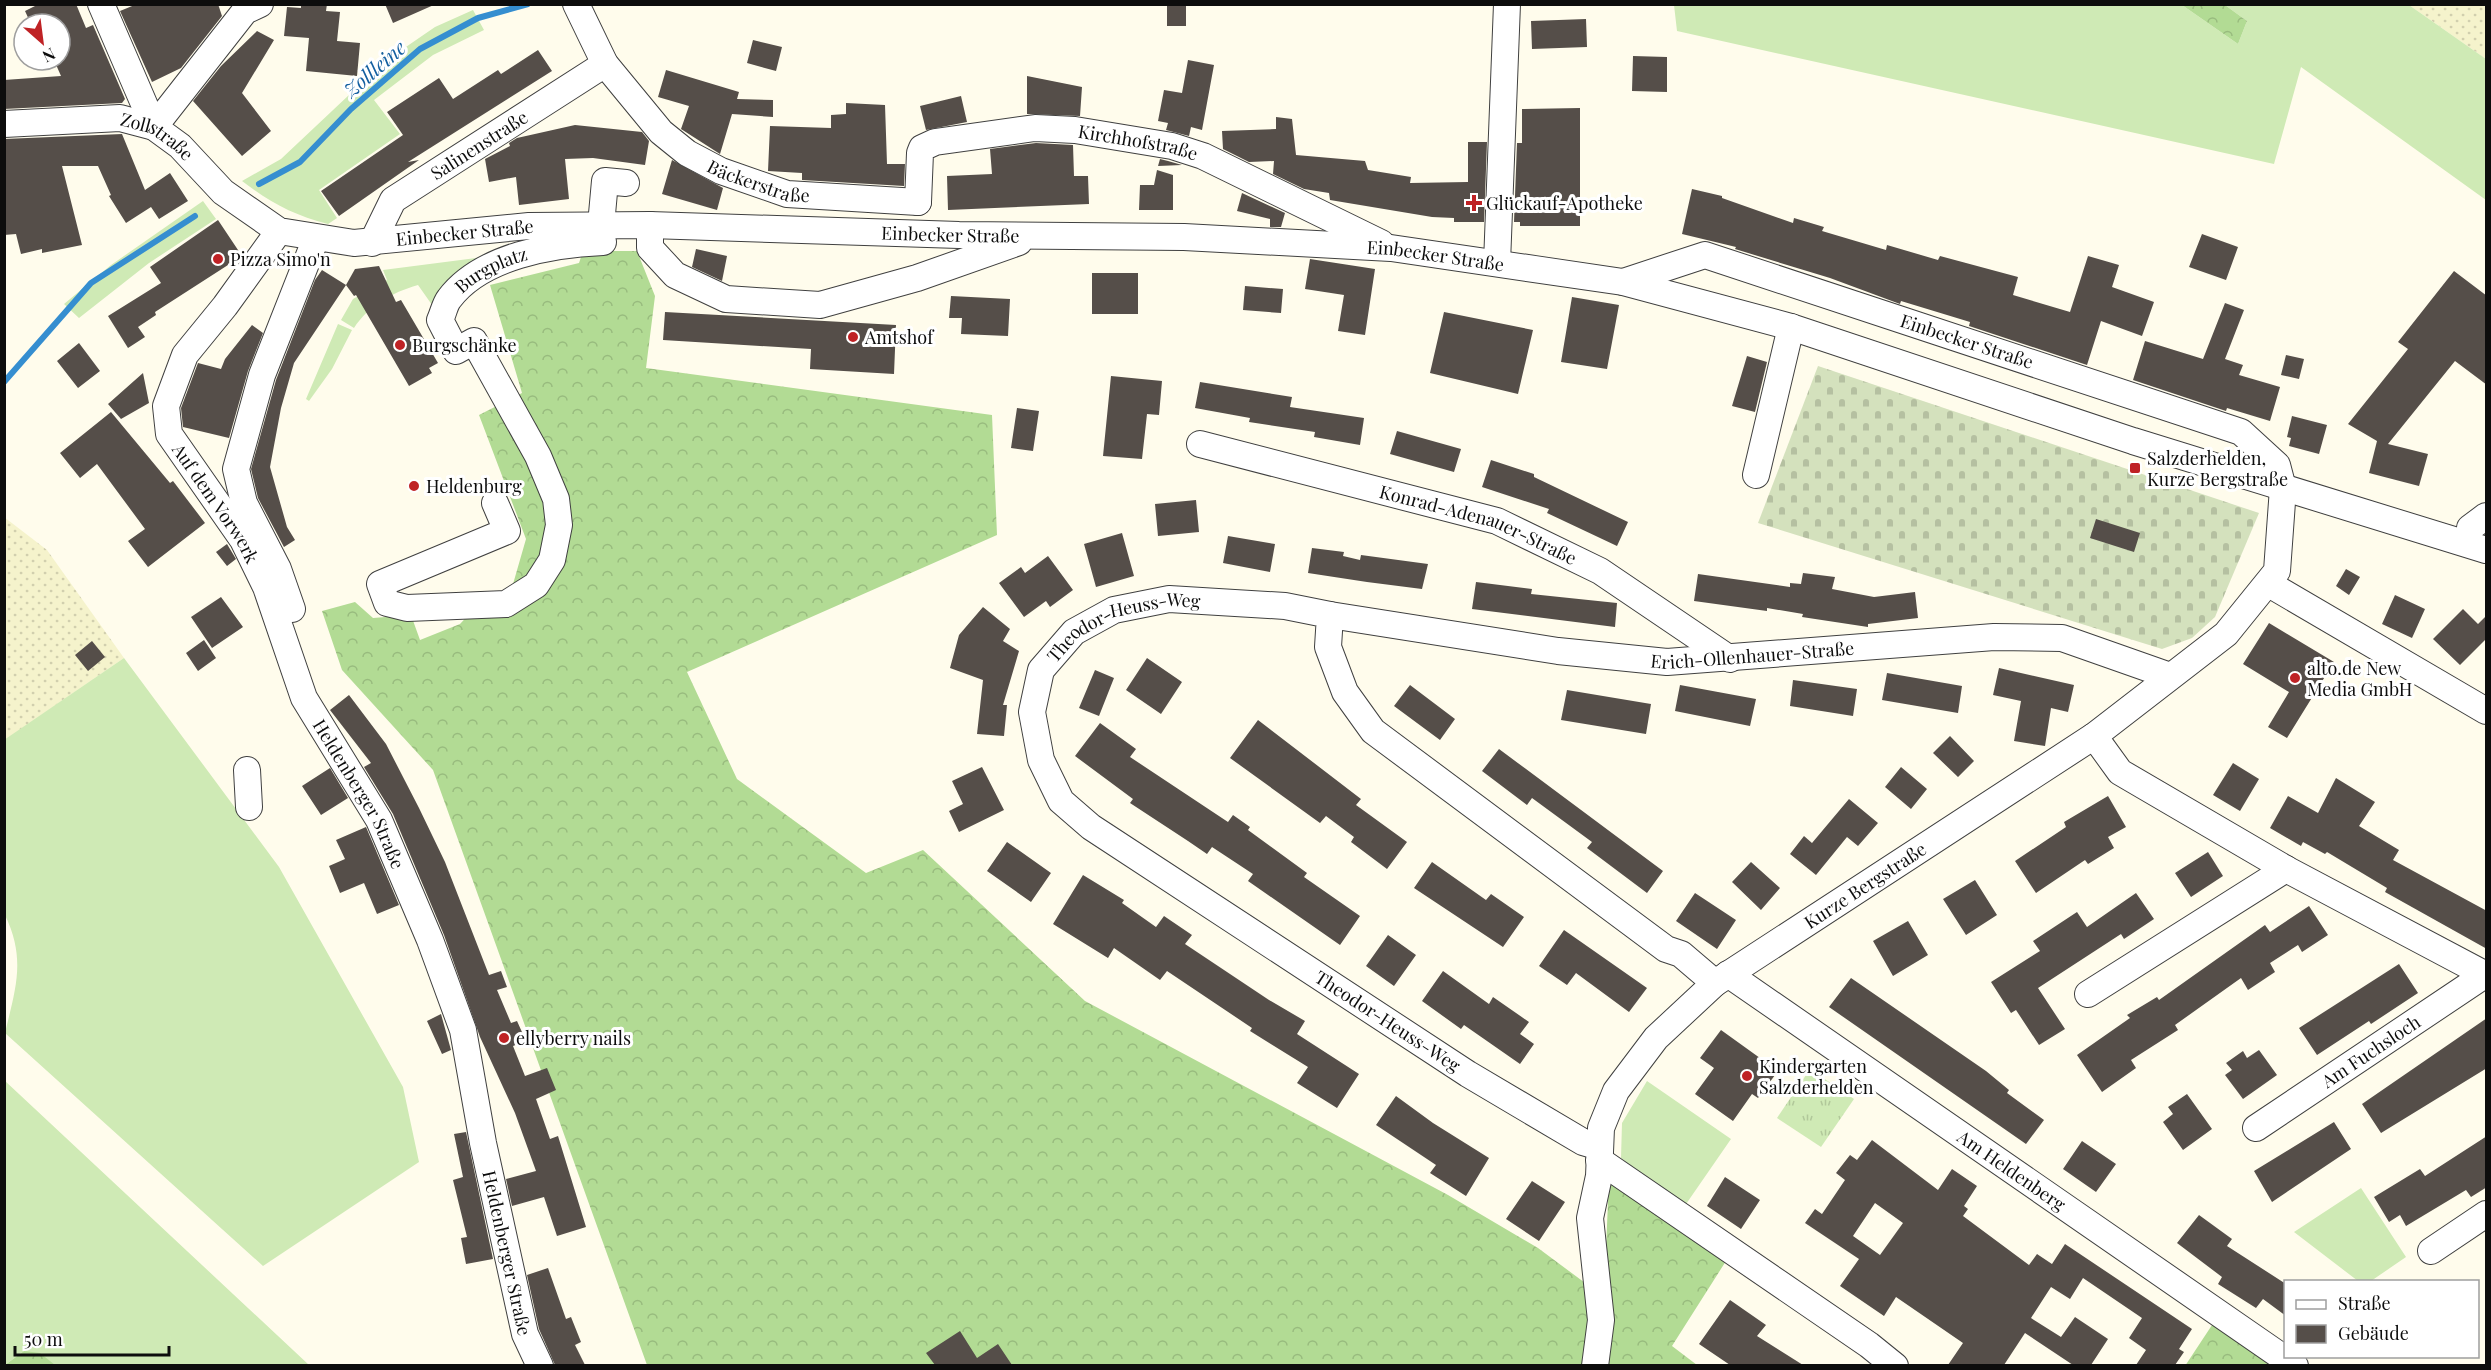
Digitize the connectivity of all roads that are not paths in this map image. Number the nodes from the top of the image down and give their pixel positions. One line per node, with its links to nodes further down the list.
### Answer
1 (101, 4): 7 (street)
2 (1507, 4): 18 (street)
3 (249, 7): 7 (street)
4 (578, 10): 5 (street, Bäckerstraße)
5 (605, 64): 9 (street, Bäckerstraße); 16 (street, Salinenstraße)
6 (4, 124): 7 (street, Zollstraße)
7 (154, 127): 12 (street, Zollstraße)
8 (626, 183): 10 (street)
9 (918, 202): 13 (street); 17 (street, Kirchhofstraße)
10 (601, 225): 11 (street, Einbecker Straße); 16 (street, Einbecker Straße)
11 (650, 225): 13 (street, Einbecker Straße); 14 (street); 24 (street, Burgplatz)
12 (279, 231): 15 (street, Einbecker Straße); 31 (street, Auf dem Vorwerk)
13 (937, 233): 14 (street, Einbecker Straße)
14 (1034, 237): 17 (street, Einbecker Straße)
15 (316, 238): 16 (street, Einbecker Straße); 31 (street, Heldenberger Straße)
16 (372, 243)
17 (1391, 248): 18 (street, Einbecker Straße)
18 (1497, 263): 19 (street, Einbecker Straße)
19 (1623, 282): 20 (street, Einbecker Straße); 23 (street, Einbecker Straße)
20 (1791, 327): 22 (street); 23 (street, Einbecker Straße)
21 (1200, 444): 29 (street, Konrad-Adenauer-Straße)
22 (1756, 475)
23 (2283, 488): 26 (street, Einbecker Straße); 27 (street, Kurze Bergstraße)
24 (495, 503)
25 (2487, 516): 26 (street)
26 (2477, 546)
27 (2269, 584): 30 (street, Kurze Bergstraße); 32 (street)
28 (1330, 615): 29 (street, Erich-Ollenhauer-Straße); 38 (street); 41 (street, Theodor-Heuss-Weg)
29 (1730, 658): 30 (street, Erich-Ollenhauer-Straße)
30 (2170, 676): 33 (street, Kurze Bergstraße)
31 (298, 701): 45 (street, Heldenberger Straße)
32 (2487, 711)
33 (2094, 736): 36 (street, Am Fuchsloch); 38 (street, Kurze Bergstraße)
34 (247, 770): 35 (street)
35 (249, 807)
36 (2286, 869): 37 (street, Am Fuchsloch); 39 (street)
37 (2486, 975): 40 (street, Am Fuchsloch)
38 (1721, 978): 41 (street, Kurze Bergstraße); 44 (street, Am Heldenberg)
39 (2088, 994)
40 (2256, 1128)
41 (1599, 1153): 46 (street, Kurze Bergstraße); 47 (street)
42 (2487, 1214): 43 (street)
43 (2431, 1251)
44 (2284, 1358)
45 (540, 1365)
46 (1596, 1365)
47 (1895, 1365)

